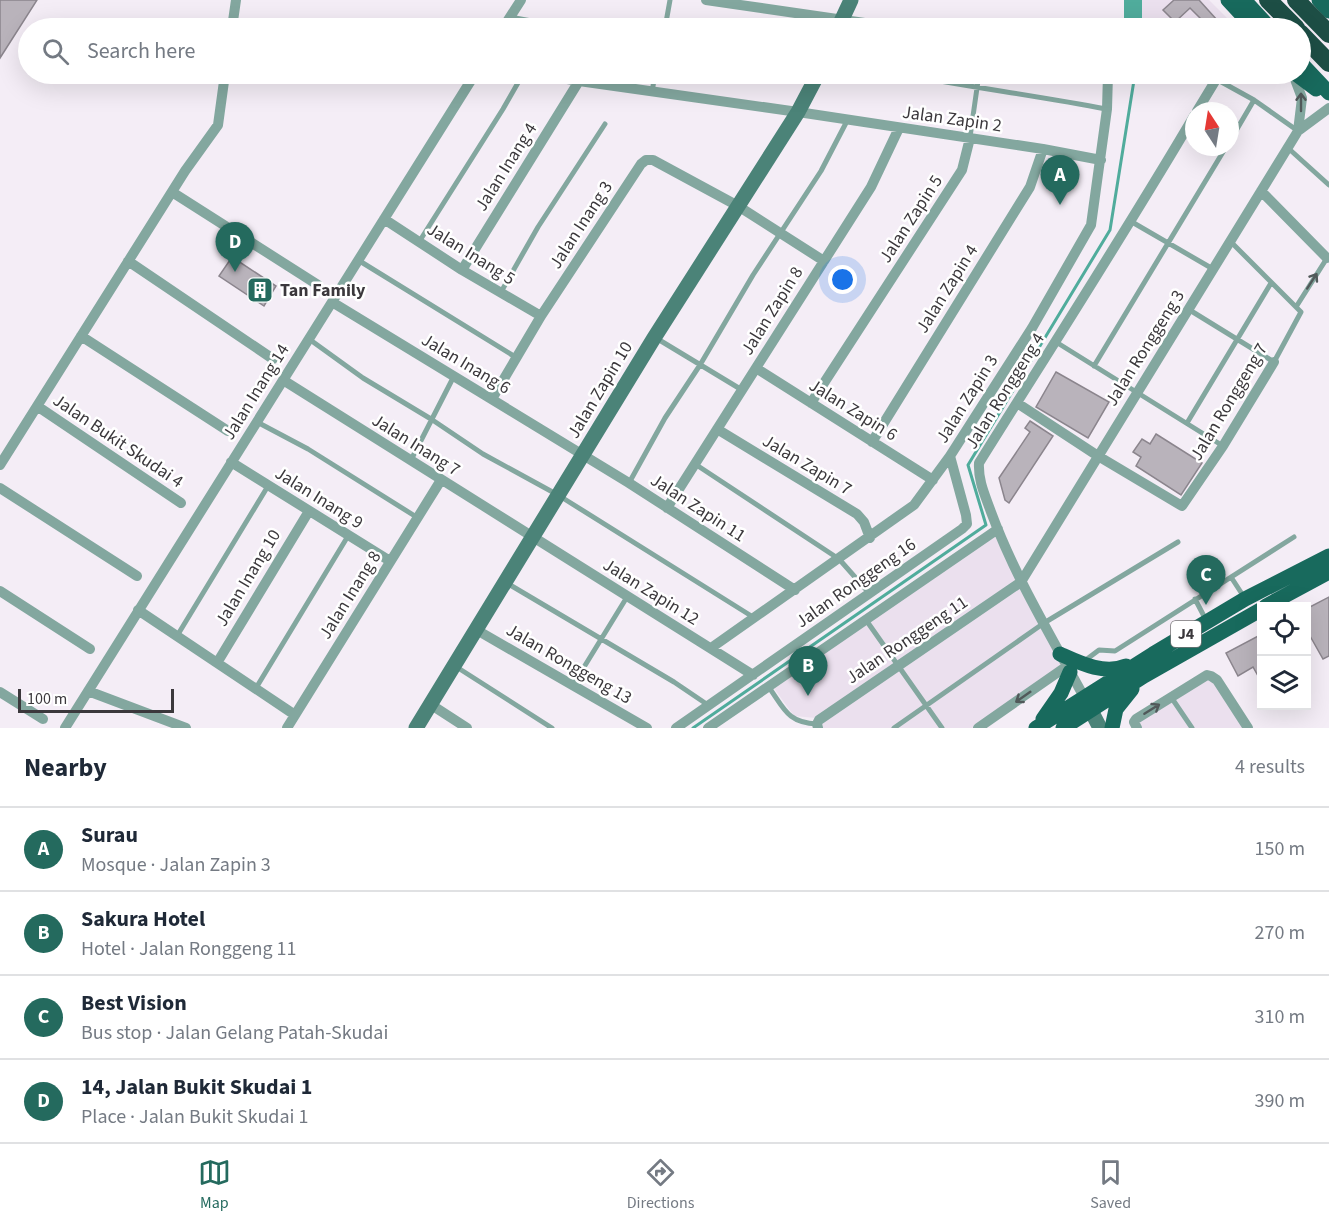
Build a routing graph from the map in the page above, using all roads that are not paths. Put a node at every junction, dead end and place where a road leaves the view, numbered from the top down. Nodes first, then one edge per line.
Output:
1 (236, 0) edge
2 (521, 0) edge
3 (670, 0) edge
4 (706, 0) edge
5 (851, 0) edge
6 (1228, 0) edge
7 (1244, 0) edge
8 (1268, 0) edge
9 (1296, 0) edge
10 (1319, 0) edge
11 (1329, 11) edge
12 (510, 17) joint
13 (233, 18) edge
14 (515, 18) edge
15 (666, 18) edge
16 (802, 18) edge
17 (843, 18) edge
18 (1245, 18) edge
19 (1261, 18) edge
20 (1286, 18) edge
21 (1329, 34) edge
22 (1311, 44) edge
23 (1329, 63) edge
24 (1311, 75) edge
25 (224, 84) edge
26 (469, 84) edge
27 (517, 84) edge
28 (577, 84) edge
29 (599, 84) edge
30 (653, 84) edge
31 (813, 84) edge
32 (955, 84) edge
33 (977, 84) edge
34 (1108, 84) edge
35 (1209, 84) edge
36 (1226, 84) edge
37 (1297, 84) edge
38 (1311, 84) edge
39 (976, 88) junction
40 (652, 92) junction
41 (1329, 95) edge
42 (1254, 100) junction
43 (1201, 102) edge
44 (1107, 109) junction
45 (798, 112) junction
46 (1327, 112) edge
47 (847, 121) junction
48 (605, 124) dead end
49 (1239, 126) edge
50 (899, 128) junction
51 (1185, 131) edge
52 (1298, 131) junction
53 (970, 138) junction
54 (1287, 147) junction
55 (1043, 149) junction
56 (1221, 156) edge
57 (1101, 160) junction
58 (1329, 185) edge
59 (1261, 191) junction
60 (172, 192) junction
61 (738, 206) junction
62 (384, 219) junction
63 (1132, 222) junction
64 (780, 233) junction
65 (1230, 241) junction
66 (419, 242) junction
67 (1168, 243) junction
68 (1328, 257) edge
69 (358, 260) junction
70 (128, 261) junction
71 (824, 261) junction
72 (1213, 269) junction
73 (462, 270) junction
74 (1270, 283) junction
75 (318, 285) dead end
76 (501, 291) junction
77 (332, 302) junction
78 (1296, 307) junction
79 (1188, 309) junction
80 (541, 316) junction
81 (81, 336) junction
82 (654, 338) junction
83 (309, 339) junction
84 (1237, 339) junction
85 (1054, 341) junction
86 (517, 358) junction
87 (273, 359) dead end
88 (1274, 362) junction
89 (700, 365) junction
90 (1094, 366) junction
91 (756, 368) junction
92 (454, 376) junction
93 (283, 380) junction
94 (742, 390) junction
95 (1137, 392) junction
96 (492, 399) junction
97 (812, 403) junction
98 (1017, 403) junction
99 (37, 406) junction
100 (431, 419) junction
101 (257, 422) junction
102 (1188, 423) junction
103 (717, 429) junction
104 (228, 431) dead end
105 (872, 442) junction
106 (1223, 446) junction
107 (583, 456) junction
108 (950, 456) junction
109 (1098, 456) junction
110 (410, 461) junction
111 (231, 462) junction
112 (695, 464) junction
113 (0, 465) edge
114 (441, 480) junction
115 (933, 480) junction
116 (629, 483) junction
117 (268, 486) junction
118 (0, 488) edge
119 (558, 495) junction
120 (181, 503) dead end
121 (667, 508) junction
122 (309, 511) junction
123 (418, 518) junction
124 (998, 529) junction
125 (348, 536) junction
126 (1294, 537) dead end
127 (532, 538) junction
128 (870, 538) junction
129 (1178, 542) dead end
130 (1329, 556) edge
131 (839, 559) junction
132 (390, 561) junction
133 (1329, 572) edge
134 (137, 576) dead end
135 (1231, 577) junction
136 (505, 582) junction
137 (1021, 582) junction
138 (795, 590) junction
139 (0, 591) edge
140 (870, 594) junction
141 (627, 597) junction
142 (1195, 599) junction
143 (1245, 599) junction
144 (1273, 602) edge
145 (138, 610) junction
146 (1257, 612) edge
147 (754, 618) junction
148 (865, 619) junction
149 (1207, 622) junction
150 (1044, 623) junction
151 (475, 629) junction
152 (176, 636) junction
153 (600, 640) junction
154 (711, 648) junction
155 (90, 649) dead end
156 (1153, 654) junction
157 (217, 663) junction
158 (1070, 664) junction
159 (453, 665) junction
160 (898, 666) junction
161 (753, 675) junction
162 (1144, 676) junction
163 (573, 685) junction
164 (768, 686) junction
165 (255, 688) junction
166 (88, 691) junction
167 (0, 692) edge
168 (1171, 697) junction
169 (430, 704) junction
170 (1087, 704) junction
171 (709, 705) junction
172 (927, 705) junction
173 (295, 715) junction
174 (43, 719) dead end
175 (1135, 725) edge
176 (818, 726) edge
177 (65, 728) edge
178 (186, 728) edge
179 (287, 728) edge
180 (416, 728) edge
181 (467, 728) edge
182 (552, 728) edge
183 (647, 728) edge
184 (676, 728) edge
185 (708, 728) edge
186 (894, 728) edge
187 (942, 728) edge
188 (978, 728) edge
189 (1036, 728) edge
190 (1063, 728) edge
191 (1100, 728) edge
192 (1112, 728) edge
193 (1192, 728) edge
194 (1248, 728) edge

1 - 13 street
2 - 12 street
3 - 15 lane
4 - 16 street
5 - 17 street
6 - 18 main road
7 - 19 main road
8 - 20 highway
9 - 21 highway
10 - 11 main road
12 - 14 lane
22 - 23 highway
24 - 41 main road
25 - 60 street
26 - 62 street, Jalan Inang 14
27 - 66 lane
28 - 73 street, Jalan Inang 4
29 - 40 street, Jalan Zapin 2
30 - 40 lane
31 - 45 street, Jalan Zapin 10
32 - 39 lane
33 - 39 lane
34 - 44 street, Jalan Zapin 3
35 - 43 street
36 - 42 lane
52 -> 37 street, Jalan Ronggeng 3
38 - 41 main road
39 - 44 lane
39 - 53 lane
40 - 45 street, Jalan Zapin 2
42 - 49 lane
42 - 52 lane
44 - 57 street, Jalan Zapin 3
45 - 47 street, Jalan Zapin 2
45 - 61 street, Jalan Zapin 10
46 - 52 street, Jalan Ronggeng 3
47 - 50 street, Jalan Zapin 2
47 - 64 lane
48 - 76 lane
50 - 53 street, Jalan Zapin 2
50 - 71 street, Jalan Zapin 8
51 - 63 street, Jalan Ronggeng 4
52 - 54 street, Jalan Ronggeng 3
53 - 55 street, Jalan Zapin 2
53 - 97 street, Jalan Zapin 5
54 - 58 lane
54 - 59 street, Jalan Ronggeng 3
55 - 57 street, Jalan Zapin 2
55 - 105 street, Jalan Zapin 4
56 - 67 lane
57 - 108 street, Jalan Zapin 3
59 - 65 street, Jalan Ronggeng 3
59 - 68 street
60 - 70 street
60 - 75 street
61 - 64 street
61 - 80 street, Jalan Inang 3
61 - 82 street, Jalan Zapin 10
62 - 66 street, Jalan Inang 5
62 - 69 street, Jalan Inang 14
63 - 67 lane
63 - 85 street, Jalan Ronggeng 4
64 - 71 street
64 - 89 lane
65 - 72 street, Jalan Ronggeng 3
65 - 74 lane
66 - 73 street, Jalan Inang 5
67 - 72 lane
67 - 90 lane
78 -> 68 lane
69 - 77 street, Jalan Inang 14
69 - 86 lane
70 - 81 street
70 - 87 street
71 - 91 street, Jalan Zapin 8
72 - 79 street, Jalan Ronggeng 3
73 - 76 street, Jalan Inang 5
74 - 78 lane
74 - 84 lane
76 - 80 street, Jalan Inang 5
77 - 83 street, Jalan Inang 14
77 - 92 street, Jalan Inang 6
78 - 88 lane, Jalan Ronggeng 7
79 - 84 lane
79 - 95 street, Jalan Ronggeng 3
80 - 86 street, Jalan Inang 3
81 - 99 street
81 - 104 street
82 - 89 lane
82 - 107 street, Jalan Zapin 10
83 - 93 street, Jalan Inang 14
83 - 100 lane
84 - 88 lane
84 - 102 lane
85 - 90 lane
85 - 98 street, Jalan Ronggeng 4
86 - 96 street, Jalan Inang 3
88 - 106 street, Jalan Ronggeng 7
89 - 94 lane
89 - 116 lane
90 - 95 lane
91 - 94 street, Jalan Zapin 8
91 - 97 street, Jalan Zapin 6
92 - 96 street, Jalan Inang 6
92 - 100 lane
93 - 101 street, Jalan Inang 14
93 - 110 street, Jalan Inang 7
94 - 103 street, Jalan Zapin 8
95 - 102 lane
95 - 109 street, Jalan Ronggeng 3
96 - 107 street, Jalan Inang 6
97 - 105 street, Jalan Zapin 6
98 - 109 street
98 - 124 street, Jalan Ronggeng 4
99 - 113 street
99 - 120 street, Jalan Bukit Skudai 4
100 - 110 lane
100 - 119 lane
101 - 111 street, Jalan Inang 14
101 - 123 lane
102 - 106 lane
103 - 112 street, Jalan Zapin 8
103 - 128 street, Jalan Zapin 7
105 - 115 street, Jalan Zapin 6
106 - 109 street, Jalan Ronggeng 7
107 - 116 street, Jalan Zapin 11
107 - 119 street, Jalan Zapin 10
108 - 115 street, Jalan Zapin 3
108 - 140 street, Jalan Ronggeng 16
109 - 137 street, Jalan Ronggeng 3
110 - 114 street, Jalan Inang 7
111 - 117 street, Jalan Inang 9
111 - 145 street, Jalan Inang 14
112 - 121 street, Jalan Zapin 8
112 - 131 lane
114 - 123 street, Jalan Inang 8
114 - 127 street, Jalan Inang 7
115 - 128 street, Jalan Zapin 3
116 - 121 street, Jalan Zapin 11
117 - 122 street, Jalan Inang 9
117 - 152 lane
118 - 134 street
119 - 127 street, Jalan Zapin 10
119 - 147 lane
121 - 138 street, Jalan Zapin 11
122 - 125 street, Jalan Inang 9
122 - 157 street, Jalan Inang 10
123 - 132 street, Jalan Inang 8
124 - 137 street, Jalan Ronggeng 4
124 - 148 street, Jalan Ronggeng 16
125 - 132 street, Jalan Inang 9
125 - 165 lane
126 - 135 lane
127 - 136 street, Jalan Zapin 10
127 - 141 street, Jalan Zapin 12
128 - 131 street, Jalan Zapin 3
129 - 150 lane
130 - 143 main road, J4
131 - 138 street, Jalan Zapin 3
131 - 140 lane
132 - 173 street, Jalan Inang 8
133 - 144 main road
135 - 142 lane
135 - 143 lane
136 - 151 street, Jalan Zapin 10
136 - 153 lane
137 - 150 street, Jalan Ronggeng 4
137 - 160 street, Jalan Ronggeng 11
138 - 147 street, Jalan Zapin 3
139 - 155 street
140 - 161 street, Jalan Ronggeng 16
141 - 153 lane
141 - 154 street, Jalan Zapin 12
142 - 149 lane
142 - 158 lane
143 - 149 main road, J4
145 - 152 street
145 - 166 street, Jalan Inang 14
146 - 162 main road, J4
147 - 154 street, Jalan Zapin 3
148 - 160 lane
148 - 164 street, Jalan Ronggeng 16
149 - 156 main road, J4
150 - 158 street, Jalan Ronggeng 4
150 - 172 lane
151 - 159 street, Jalan Zapin 10
151 - 163 street, Jalan Ronggeng 13
152 - 157 street
153 - 163 lane
153 - 171 lane
154 - 161 street, Jalan Zapin 12
156 - 158 main road
156 - 170 main road, J4
157 - 165 street
158 - 170 street, Jalan Ronggeng 4
158 -> 188 street
158 - 189 main road
159 - 169 street, Jalan Zapin 10
159 - 182 lane
160 - 172 lane
160 - 176 street, Jalan Ronggeng 11
161 - 171 street, Jalan Ronggeng 16
162 - 170 main road, J4
162 - 192 main road
163 - 183 street, Jalan Ronggeng 13
164 - 176 lane
164 - 185 street, Jalan Ronggeng 16
165 - 173 street
166 - 177 street, Jalan Inang 14
166 - 178 street
167 - 174 street
175 -> 168 street
168 - 193 lane
168 - 194 street
169 - 180 street, Jalan Zapin 10
169 - 181 street
170 - 189 main road, J4
170 - 190 main road, J4
170 - 191 street
171 - 184 street, Jalan Ronggeng 16
172 - 186 lane
172 - 187 lane
173 - 179 street, Jalan Inang 8

